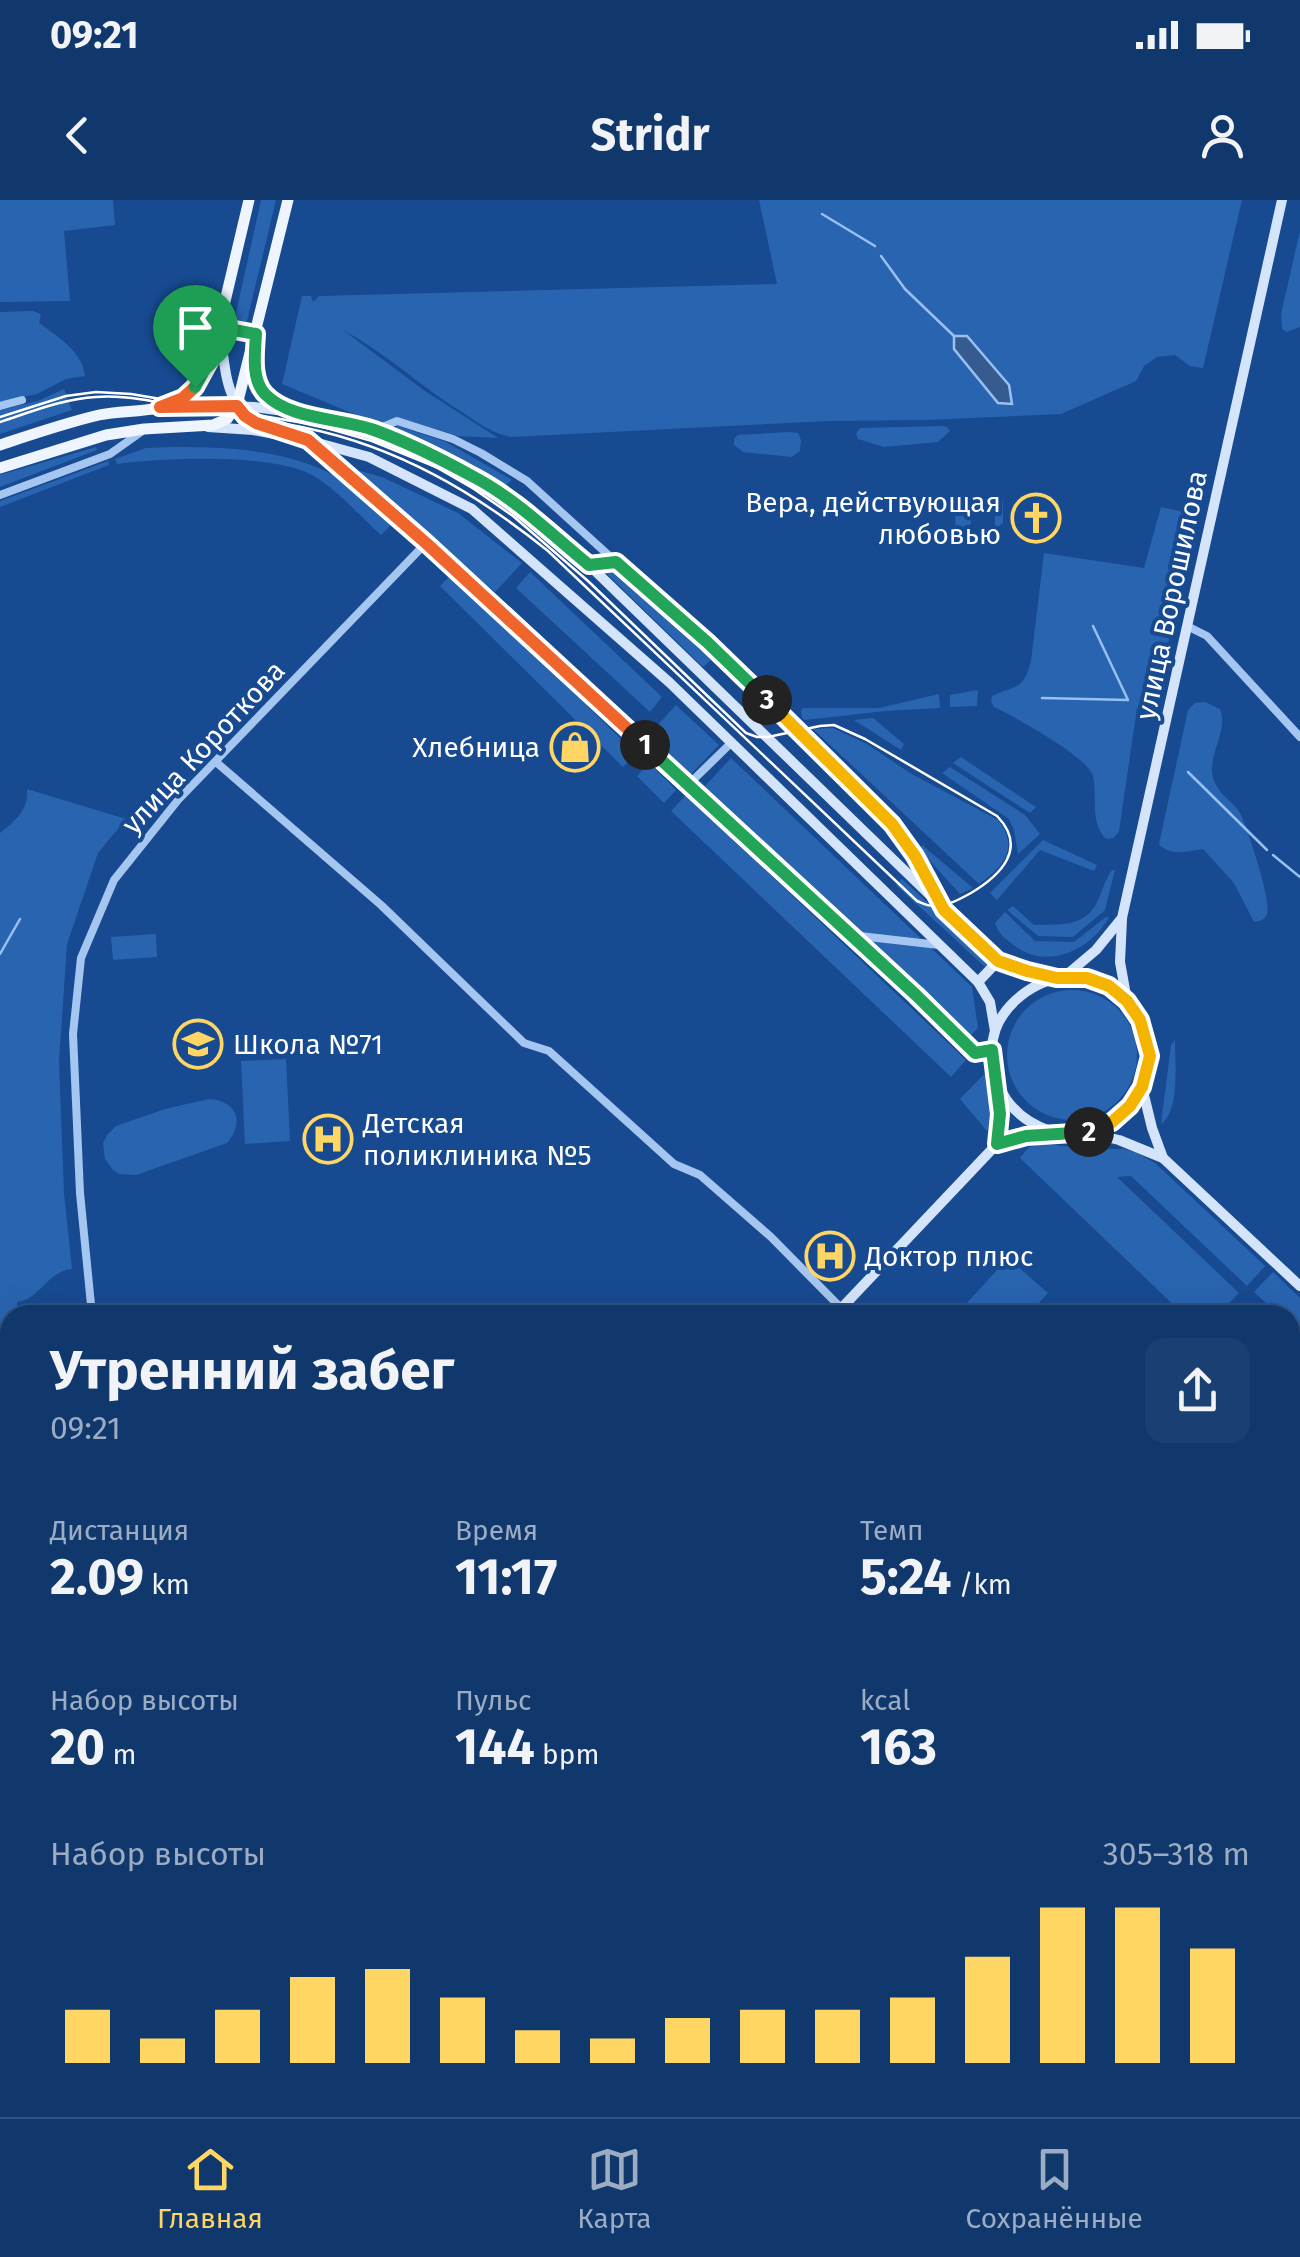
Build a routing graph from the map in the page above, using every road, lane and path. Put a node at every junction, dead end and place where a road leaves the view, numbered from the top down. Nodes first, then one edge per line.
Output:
1 (249, 200) edge
2 (288, 200) edge
3 (1282, 200) edge
4 (218, 327) junction
5 (256, 334) junction
6 (22, 400) dead end
7 (0, 406) edge
8 (237, 406) junction
9 (160, 407) junction
10 (293, 411) junction
11 (313, 415) junction
12 (202, 427) junction
13 (52, 428) junction
14 (144, 429) junction
15 (374, 430) junction
16 (308, 440) junction
17 (0, 445) edge
18 (59, 448) junction
19 (0, 468) edge
20 (0, 495) edge
21 (426, 543) junction
22 (616, 562) junction
23 (589, 565) junction
24 (1187, 626) junction
25 (1300, 738) edge
26 (732, 742) junction
27 (216, 762) junction
28 (688, 785) junction
29 (944, 910) junction
30 (1122, 918) junction
31 (851, 936) junction
32 (938, 945) junction
33 (998, 961) junction
34 (1061, 977) junction
35 (978, 982) junction
36 (1127, 1001) junction
37 (996, 1031) junction
38 (992, 1050) junction
39 (996, 1081) junction
40 (1142, 1087) junction
41 (1055, 1132) junction
42 (1088, 1132) junction
43 (997, 1144) junction
44 (1164, 1158) junction
45 (1300, 1286) edge
46 (91, 1305) edge
47 (834, 1305) edge
48 (848, 1305) edge

1 - 4 main road
2 - 5 main road
3 - 24 main road, улица Ворошилова
4 - 5 main road
4 - 8 main road
4 - 9 main road
5 - 8 main road
5 - 10 main road
6 - 7 street
8 - 9 main road
8 - 10 main road
8 - 12 main road
8 - 16 main road
9 - 13 main road
10 - 11 main road
11 - 15 main road
11 - 16 main road
12 - 14 main road
12 - 16 main road
13 - 17 main road
13 - 18 main road
14 - 18 main road
14 - 20 street
15 - 22 street
15 - 23 main road
16 - 21 street
16 - 26 main road
18 - 19 main road
21 - 27 street, улица Короткова
21 - 28 street
22 - 23 street
22 - 29 street
23 - 29 main road
24 - 25 street
24 - 30 main road, улица Ворошилова
26 - 28 street
26 - 32 main road
27 - 46 street, улица Короткова
27 - 47 street
28 - 31 street
29 - 33 main road
30 - 34 main road, улица Ворошилова
30 - 36 main road
31 - 32 street
31 - 38 street
32 - 35 main road
33 - 34 main road
33 - 35 main road
34 - 36 main road
34 - 37 main road
35 - 37 main road
36 - 40 main road
37 - 38 main road
38 - 39 main road
39 - 41 main road
39 - 43 main road
40 - 42 main road
40 - 44 main road
41 - 42 main road
41 - 43 main road
42 - 44 main road
43 - 48 main road
44 - 45 main road

